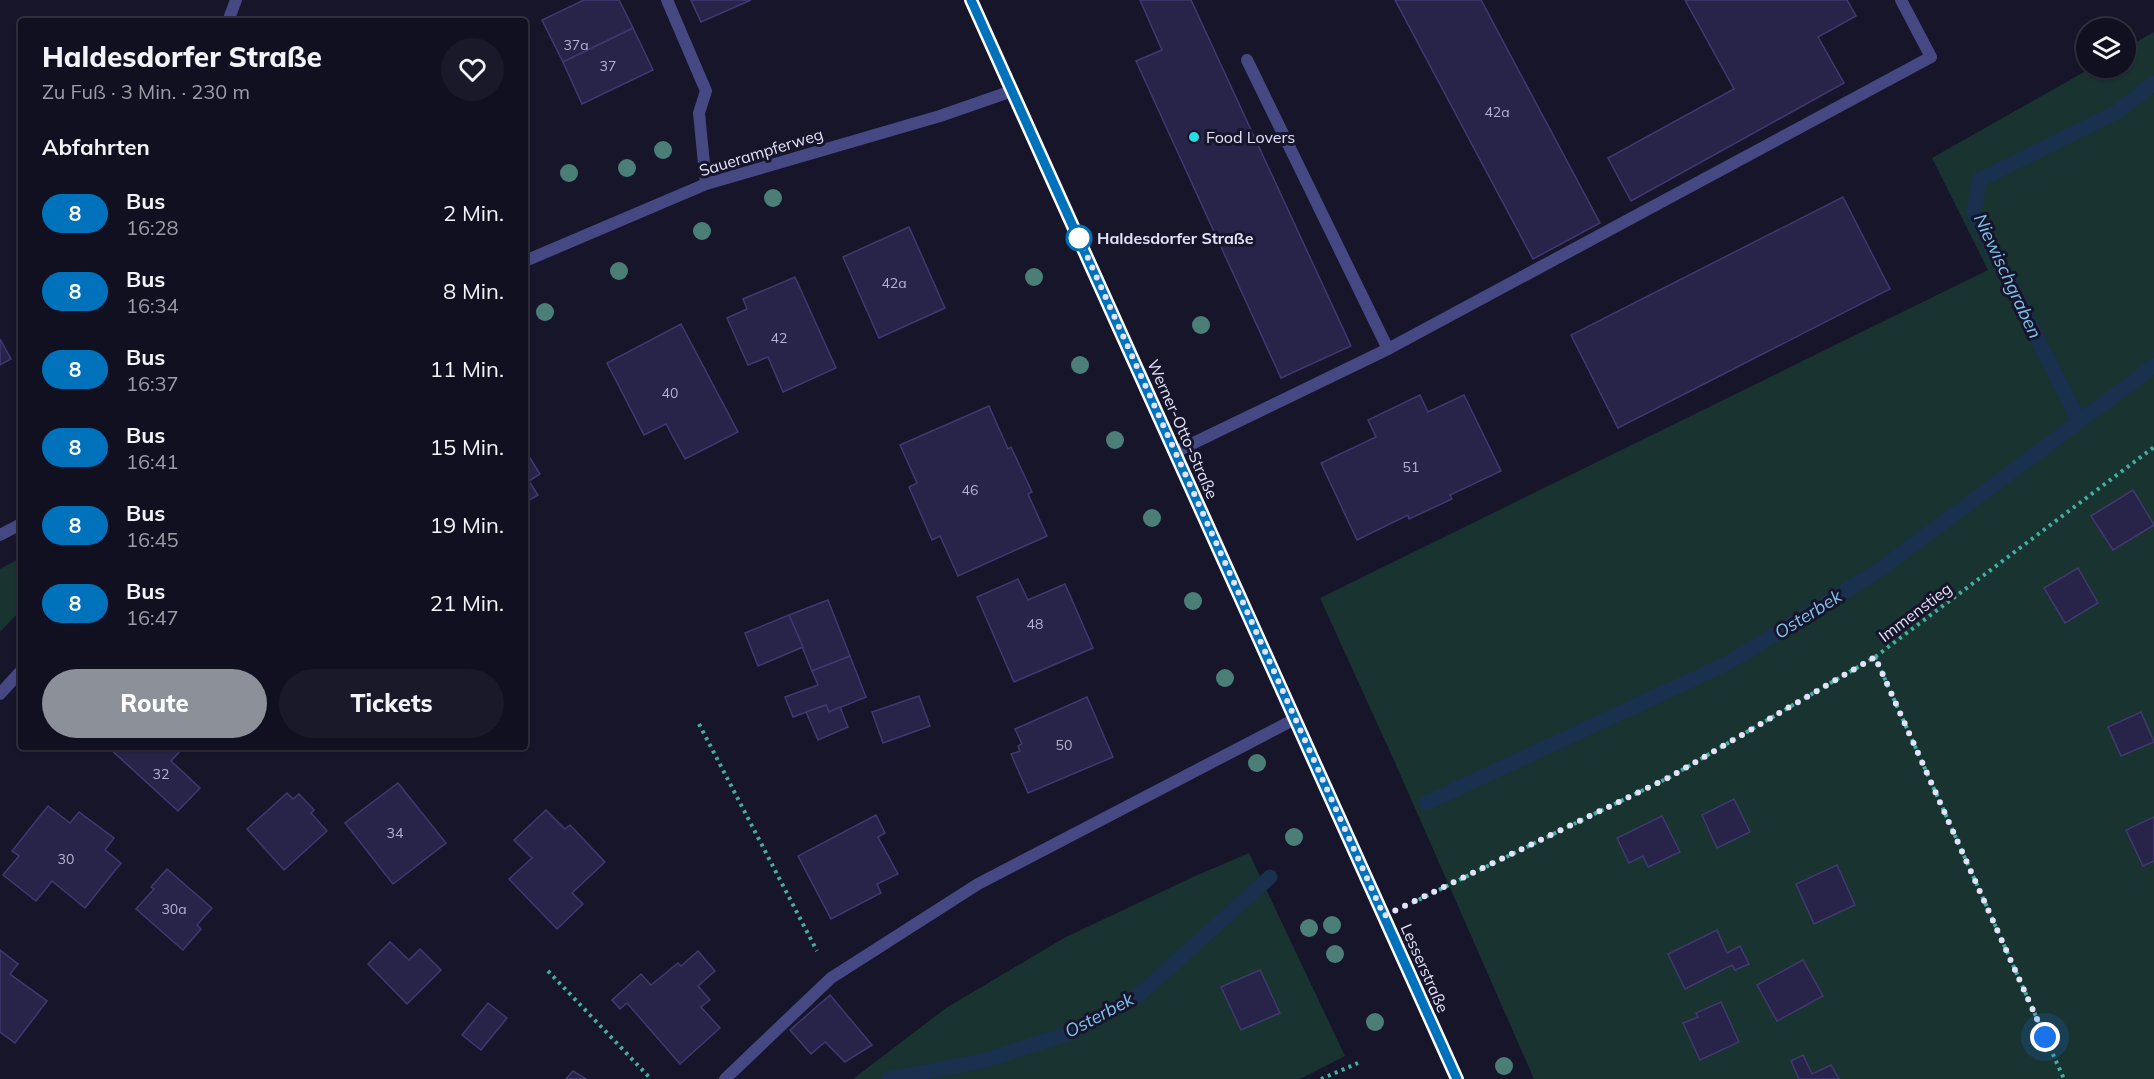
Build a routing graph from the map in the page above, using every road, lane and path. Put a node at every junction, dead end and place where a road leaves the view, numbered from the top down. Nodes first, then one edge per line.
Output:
1 (236, 0) edge
2 (667, 0) edge
3 (971, 0) edge
4 (1901, 0) edge
5 (230, 18) edge
6 (1247, 60) dead end
7 (1012, 91) junction
8 (706, 184) junction
9 (528, 260) edge
10 (1388, 349) junction
11 (2154, 447) edge
12 (1175, 452) junction
13 (18, 526) edge
14 (0, 535) edge
15 (1875, 657) junction
16 (18, 674) edge
17 (0, 694) edge
18 (1295, 719) junction
19 (699, 724) dead end
20 (1364, 871) joint
21 (1384, 916) junction
22 (548, 971) dead end
23 (831, 978) junction
24 (1358, 1063) dead end
25 (651, 1079) edge
26 (725, 1079) edge
27 (1322, 1079) edge
28 (1457, 1079) edge
29 (2064, 1079) edge

1 - 5 street
2 - 8 street
3 - 7 main road, Werner-Otto-Straße
4 - 10 street
6 - 10 street
7 - 8 street, Sauerampferweg
7 - 12 main road, Werner-Otto-Straße
8 - 9 street, Sauerampferweg
10 - 12 street
11 - 15 path, Immenstieg
12 - 18 main road, Werner-Otto-Straße
13 - 14 street
15 - 21 path, Immenstieg
15 - 29 path
16 - 17 street
18 - 20 main road, Werner-Otto-Straße
18 - 23 street
19 - 23 path
20 - 21 main road, Lesserstraße
21 - 28 main road, Lesserstraße
22 - 25 path
23 - 26 street
24 - 27 path

